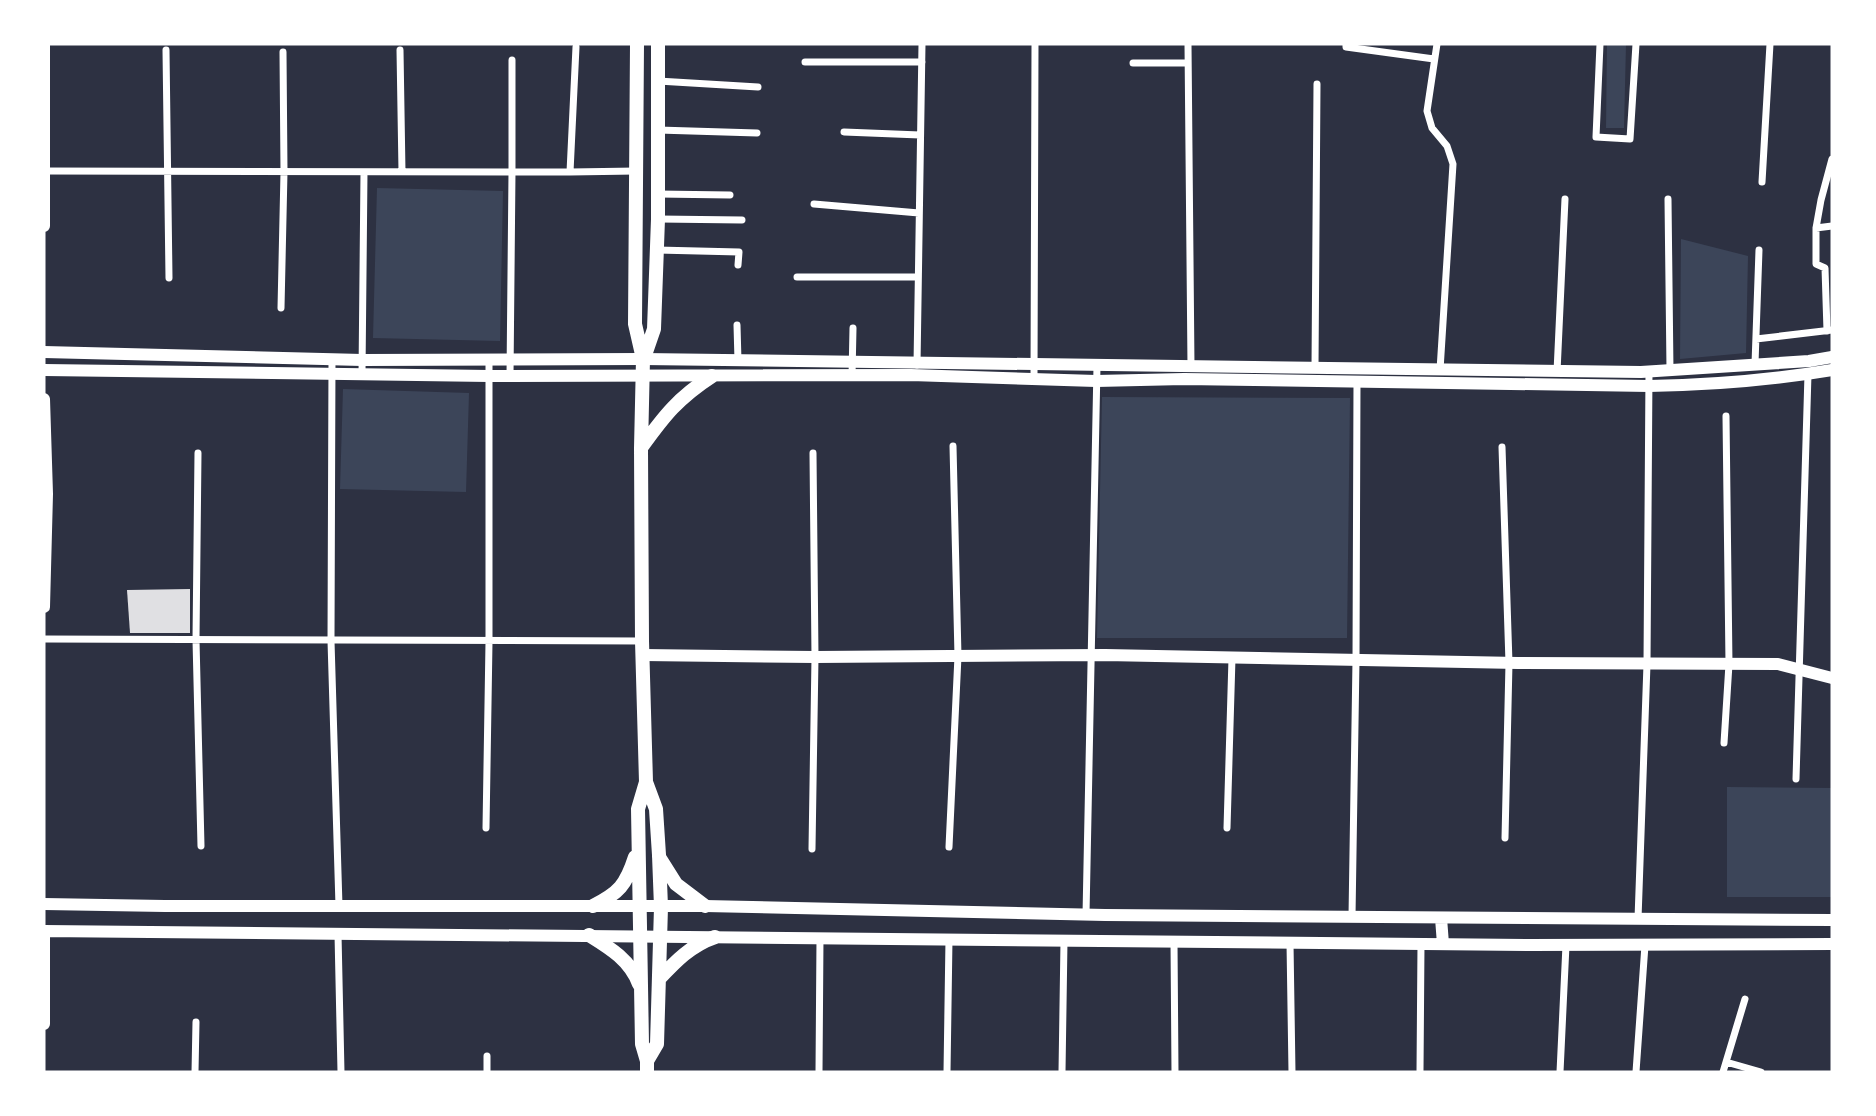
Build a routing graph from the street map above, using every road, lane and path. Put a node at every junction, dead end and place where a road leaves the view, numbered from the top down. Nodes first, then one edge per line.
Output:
1 (44, 44) edge
2 (637, 44) edge
3 (658, 44) edge
4 (922, 44) edge
5 (1035, 44) edge
6 (1188, 44) edge
7 (1346, 44) edge
8 (1437, 44) edge
9 (1600, 44) edge
10 (1636, 44) edge
11 (1770, 44) edge
12 (576, 47) dead end
13 (166, 50) dead end
14 (400, 50) dead end
15 (283, 52) dead end
16 (1434, 59) junction
17 (512, 60) dead end
18 (805, 62) dead end
19 (922, 62) junction
20 (1133, 63) dead end
21 (1188, 63) junction
22 (658, 81) junction
23 (1317, 84) dead end
24 (758, 87) dead end
25 (658, 130) junction
26 (844, 132) dead end
27 (757, 133) dead end
28 (920, 135) junction
29 (1832, 159) edge
30 (44, 171) edge
31 (167, 171) junction
32 (636, 171) junction
33 (284, 172) junction
34 (364, 172) junction
35 (402, 172) junction
36 (512, 172) junction
37 (570, 172) junction
38 (1762, 182) dead end
39 (658, 194) junction
40 (730, 195) dead end
41 (1564, 199) dead end
42 (1668, 199) dead end
43 (814, 204) dead end
44 (919, 213) junction
45 (658, 219) junction
46 (742, 220) dead end
47 (44, 226) edge
48 (1832, 226) edge
49 (1816, 228) junction
50 (656, 250) junction
51 (1759, 250) dead end
52 (738, 265) dead end
53 (797, 277) dead end
54 (918, 277) junction
55 (169, 278) dead end
56 (281, 308) dead end
57 (737, 325) dead end
58 (852, 328) dead end
59 (1830, 330) edge
60 (1756, 339) junction
61 (44, 352) edge
62 (1832, 357) edge
63 (332, 359) junction
64 (489, 359) junction
65 (509, 359) junction
66 (643, 359) junction
67 (362, 360) junction
68 (738, 361) junction
69 (1755, 364) junction
70 (1034, 365) junction
71 (1097, 366) junction
72 (1191, 367) junction
73 (852, 369) junction
74 (1315, 369) junction
75 (44, 370) edge
76 (917, 370) junction
77 (1440, 370) junction
78 (1670, 370) junction
79 (1832, 370) edge
80 (1557, 372) junction
81 (1649, 372) junction
82 (332, 374) junction
83 (362, 374) junction
84 (1808, 374) junction
85 (489, 376) junction
86 (510, 376) junction
87 (643, 376) junction
88 (712, 376) junction
89 (1357, 376) junction
90 (1034, 379) junction
91 (1096, 381) junction
92 (1649, 386) junction
93 (44, 399) edge
94 (1726, 416) dead end
95 (953, 446) dead end
96 (1502, 447) dead end
97 (641, 448) junction
98 (198, 453) dead end
99 (813, 453) dead end
100 (45, 494) edge
101 (44, 607) edge
102 (44, 639) edge
103 (196, 640) junction
104 (331, 641) junction
105 (489, 642) junction
106 (643, 648) junction
107 (1091, 655) junction
108 (958, 656) junction
109 (815, 657) junction
110 (1231, 658) junction
111 (1356, 660) junction
112 (1510, 663) junction
113 (1647, 664) junction
114 (1729, 664) junction
115 (1800, 670) junction
116 (1832, 677) edge
117 (1724, 743) dead end
118 (1796, 779) dead end
119 (646, 782) junction
120 (486, 828) dead end
121 (1227, 828) dead end
122 (1505, 838) dead end
123 (201, 846) dead end
124 (639, 846) junction
125 (949, 847) dead end
126 (812, 849) dead end
127 (659, 855) junction
128 (44, 904) edge
129 (339, 906) junction
130 (593, 906) junction
131 (640, 906) junction
132 (660, 906) junction
133 (705, 906) junction
134 (1086, 915) junction
135 (1352, 917) junction
136 (1441, 918) junction
137 (1638, 919) junction
138 (1832, 920) edge
139 (44, 931) edge
140 (338, 934) junction
141 (589, 935) junction
142 (640, 936) junction
143 (660, 936) junction
144 (715, 937) junction
145 (820, 938) junction
146 (949, 939) junction
147 (1064, 941) junction
148 (1174, 942) junction
149 (1290, 943) junction
150 (1422, 944) junction
151 (1443, 944) junction
152 (1832, 944) edge
153 (1566, 945) junction
154 (1645, 945) junction
155 (659, 979) junction
156 (641, 990) junction
157 (1745, 999) dead end
158 (196, 1022) dead end
159 (44, 1024) edge
160 (487, 1056) dead end
161 (1726, 1062) junction
162 (647, 1066) edge
163 (195, 1072) edge
164 (341, 1072) edge
165 (487, 1072) edge
166 (819, 1072) edge
167 (947, 1072) edge
168 (1062, 1072) edge
169 (1175, 1072) edge
170 (1292, 1072) edge
171 (1420, 1072) edge
172 (1560, 1072) edge
173 (1636, 1072) edge
174 (1723, 1072) edge
175 (1762, 1072) edge

1 - 30 street
2 - 32 main road
3 - 22 main road
4 - 19 street
5 - 70 street
6 - 21 street
7 - 16 street
8 - 16 street
9 - 10 street
11 - 38 street
12 - 37 street
13 - 31 street
14 - 35 street
15 - 33 street
16 - 77 street
17 - 36 street
18 - 19 street
19 - 28 street
20 - 21 street
21 - 72 street
22 - 24 street
22 - 25 main road
23 - 74 street
25 - 27 street
25 - 39 main road
26 - 28 street
28 - 44 street
29 - 49 street
30 - 31 street
30 - 47 street
31 - 33 street
31 - 55 street
32 - 37 street
32 - 66 main road
33 - 34 street
33 - 56 street
34 - 35 street
34 - 67 street
35 - 36 street
36 - 37 street
36 - 65 street
39 - 40 street
39 - 45 main road
41 - 80 street
42 - 78 street
43 - 44 street
44 - 54 street
45 - 46 street
45 - 50 main road
48 - 49 street
49 - 59 street
50 - 52 street
50 - 66 main road
51 - 60 street
53 - 54 street
54 - 76 street
57 - 68 street
58 - 73 street
59 - 60 street
60 - 69 street
61 - 63 street
62 - 69 street
63 - 67 street
63 - 82 street
64 - 65 street
64 - 67 street
64 - 85 street
65 - 66 street
65 - 86 street
66 - 68 street
66 - 87 main road
67 - 83 street
68 - 73 street
69 - 78 street
70 - 71 street
70 - 76 street
70 - 90 street
71 - 72 street
71 - 91 street
72 - 74 street
73 - 76 street
73 - 88 street
74 - 89 street
75 - 82 street
76 - 90 street
77 - 80 street
77 - 89 street
78 - 81 street
79 - 84 street
80 - 81 street
81 - 92 street
82 - 83 street
82 - 104 street
83 - 85 street
84 - 92 street
84 - 115 street
85 - 86 street
85 - 105 street
86 - 87 street
87 - 88 street
87 - 97 main road
88 - 97 main road
89 - 91 street
89 - 92 street
89 - 111 street
90 - 91 street
91 - 107 street
92 - 113 street
93 - 100 street
94 - 114 street
95 - 108 street
96 - 112 street
97 - 106 main road
98 - 103 street
99 - 109 street
100 - 101 street
102 - 103 street
103 - 104 street
103 - 123 street
104 - 105 street
104 - 129 street
105 - 106 street
105 - 120 street
106 - 109 street
106 - 119 main road
107 - 108 street
107 - 110 street
107 - 134 street
108 - 109 street
108 - 125 street
109 - 126 street
110 - 111 street
110 - 121 street
111 - 112 street
111 - 135 street
112 - 113 street
112 - 122 street
113 - 114 street
113 - 137 street
114 - 115 street
114 - 117 street
115 - 116 street
115 - 118 street
119 - 124 main road
119 - 127 main road
124 - 130 main road
124 - 131 main road
127 - 132 main road
127 - 133 main road
128 - 129 street
129 - 130 street
130 - 131 street
131 - 132 street
131 - 142 main road
132 - 133 street
132 - 143 main road
133 - 134 street
134 - 135 street
135 - 136 street
136 - 137 street
136 - 151 street
137 - 138 street
139 - 140 street
139 - 159 street
140 - 141 street
140 - 164 street
141 - 142 street
141 - 156 main road
142 - 143 street
142 - 156 main road
143 - 144 street
143 - 155 main road
144 - 145 street
144 - 155 main road
145 - 146 street
145 - 166 street
146 - 147 street
146 - 167 street
147 - 148 street
147 - 168 street
148 - 149 street
148 - 169 street
149 - 150 street
149 - 170 street
150 - 151 street
150 - 171 street
151 - 153 street
152 - 154 street
153 - 154 street
153 - 172 street
154 - 173 street
155 - 162 main road
156 - 162 main road
157 - 161 street
158 - 163 street
160 - 165 street
161 - 174 street
161 - 175 street

